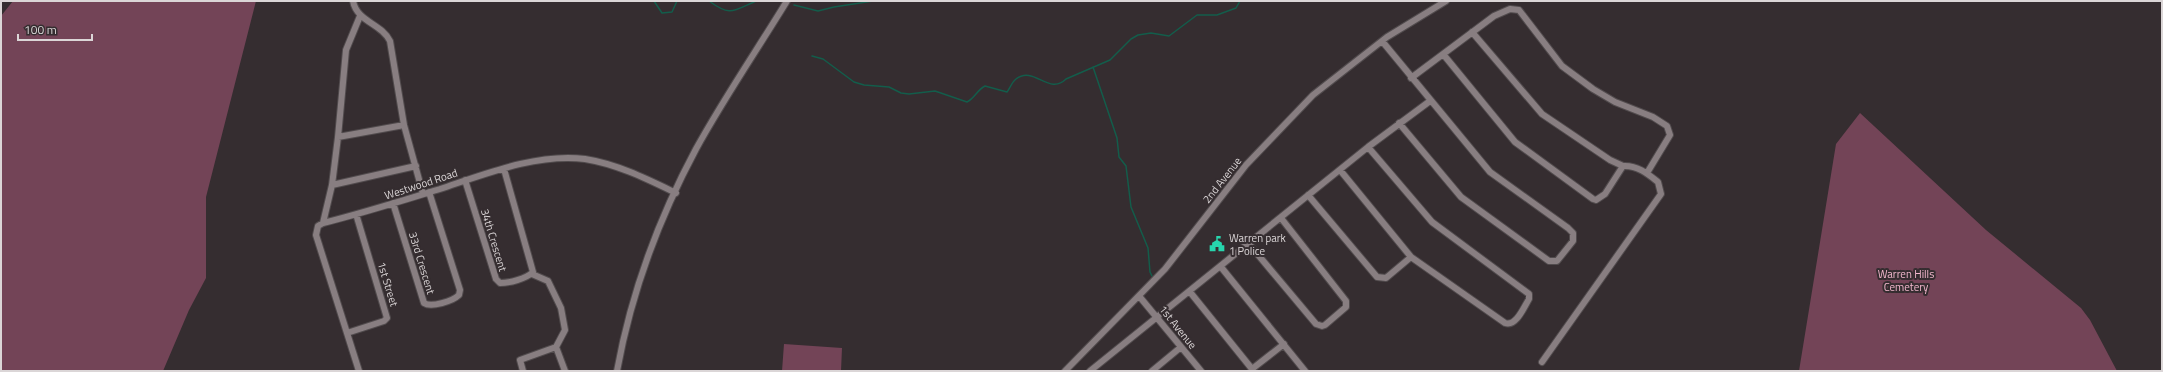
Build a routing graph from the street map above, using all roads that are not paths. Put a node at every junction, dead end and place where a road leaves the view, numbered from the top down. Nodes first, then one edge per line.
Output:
1 (353, 1) edge
2 (787, 1) edge
3 (1446, 1) edge
4 (360, 16) junction
5 (1472, 32) junction
6 (1382, 41) junction
7 (1443, 54) junction
8 (1411, 78) junction
9 (1430, 101) junction
10 (1399, 123) junction
11 (404, 125) junction
12 (338, 138) junction
13 (1368, 147) junction
14 (416, 166) junction
15 (1623, 166) junction
16 (504, 169) junction
17 (1340, 170) junction
18 (1647, 173) junction
19 (465, 180) junction
20 (332, 185) junction
21 (426, 193) junction
22 (676, 193) junction
23 (1308, 195) junction
24 (393, 204) junction
25 (356, 214) junction
26 (1281, 218) junction
27 (323, 223) junction
28 (1249, 244) junction
29 (1411, 257) junction
30 (1221, 267) junction
31 (532, 274) junction
32 (1190, 292) junction
33 (1139, 296) junction
34 (1158, 318) junction
35 (347, 333) junction
36 (1284, 344) junction
37 (556, 347) junction
38 (1181, 347) junction
39 (1542, 362) dead end
40 (359, 371) edge
41 (523, 371) edge
42 (565, 371) edge
43 (617, 371) edge
44 (1064, 371) edge
45 (1090, 371) edge
46 (1152, 371) edge
47 (1201, 371) edge
48 (1305, 371) edge

1 - 4 street
2 - 22 street
3 - 6 street, 2nd Avenue
4 - 11 street, 33rd Crescent
4 - 12 street
5 - 7 street
5 - 15 street
5 - 18 street
6 - 8 street
6 - 33 street, 2nd Avenue
7 - 8 street
7 - 15 street
8 - 9 street
9 - 10 street
9 - 10 street
10 - 13 street
11 - 12 street
11 - 14 street, 33rd Crescent
12 - 20 street
13 - 17 street
13 - 29 street
14 - 20 street
14 - 21 street, 33rd Crescent
15 - 18 street
16 - 19 street, Westwood Road
16 - 22 street, Westwood Road
16 - 31 street
17 - 23 street
17 - 29 street
18 - 39 street
19 - 21 street, Westwood Road
19 - 31 street, 34th Crescent
20 - 27 street
21 - 24 street, Westwood Road
21 - 24 street, 33rd Crescent
22 - 43 street
23 - 26 street
23 - 29 street
24 - 25 street, Westwood Road
25 - 27 street, Westwood Road
25 - 35 street, 1st Street
26 - 28 street
26 - 28 street
27 - 35 street
28 - 30 street
30 - 32 street
30 - 36 street
31 - 37 street
32 - 34 street
32 - 36 street
33 - 34 street, 1st Avenue
33 - 44 street, 2nd Avenue
34 - 38 street, 1st Avenue
34 - 45 street
35 - 40 street
36 - 48 street
37 - 41 street
37 - 42 street
38 - 46 street
38 - 47 street, 1st Avenue

